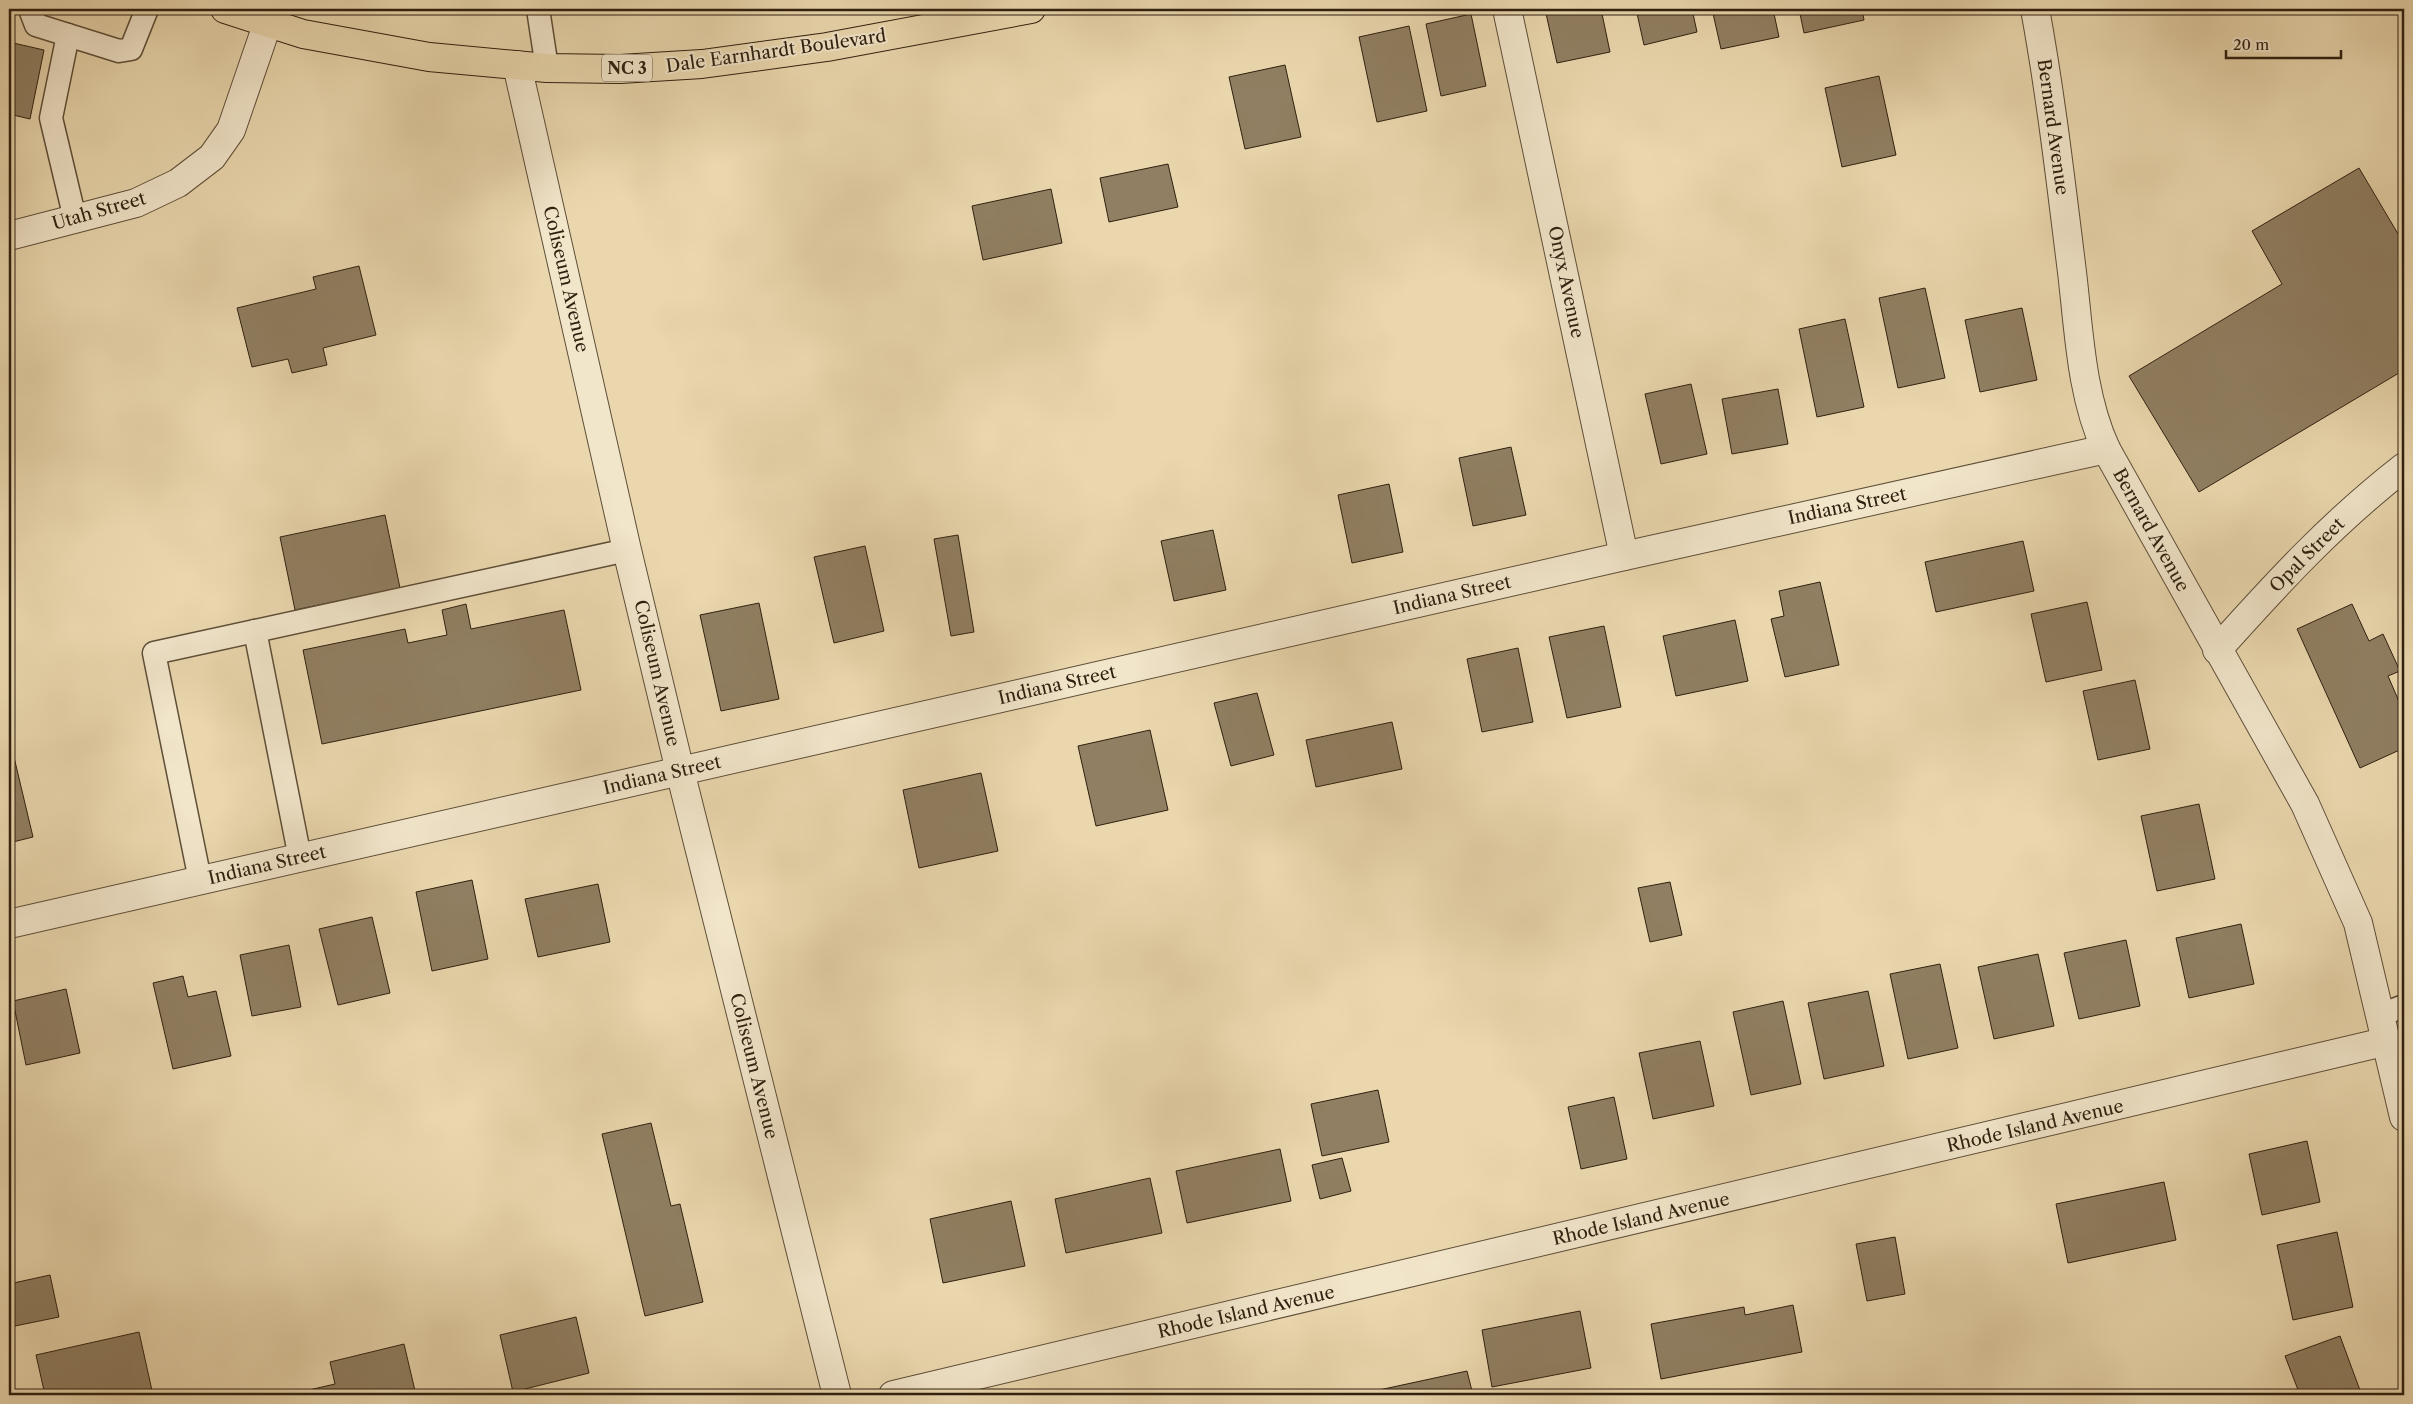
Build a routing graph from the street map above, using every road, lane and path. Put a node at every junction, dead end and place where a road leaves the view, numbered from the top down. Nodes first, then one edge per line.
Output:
1 (31, 9) edge
2 (147, 9) edge
3 (225, 9) edge
4 (538, 9) edge
5 (1030, 9) edge
6 (1507, 9) edge
7 (2035, 9) edge
8 (978, 14) edge
9 (269, 15) edge
10 (68, 35) junction
11 (517, 65) junction
12 (547, 68) junction
13 (75, 219) junction
14 (9, 236) edge
15 (2106, 449) junction
16 (2404, 467) edge
17 (627, 550) junction
18 (1624, 556) junction
19 (255, 631) junction
20 (2217, 650) junction
21 (680, 771) junction
22 (300, 858) junction
23 (200, 880) junction
24 (9, 924) edge
25 (2393, 1010) edge
26 (2388, 1041) junction
27 (2404, 1117) edge
28 (837, 1395) edge
29 (893, 1395) edge

1 - 10 lane
2 - 10 lane
3 - 9 main road, Dale Earnhardt Boulevard / NC 3
4 - 12 lane
5 - 8 main road, Dale Earnhardt Boulevard / NC 3
6 - 18 street, Onyx Avenue
7 - 15 street, Bernard Avenue
8 - 12 main road, Dale Earnhardt Boulevard / NC 3
9 - 11 main road, Dale Earnhardt Boulevard / NC 3
9 - 13 street, Utah Street
10 - 13 lane
11 - 12 main road, Dale Earnhardt Boulevard / NC 3
11 - 17 street, Coliseum Avenue
13 - 14 street, Utah Street
15 - 18 street, Indiana Street
15 - 20 street, Bernard Avenue
16 - 20 street, Opal Street
17 - 19 lane
17 - 21 street, Coliseum Avenue
18 - 21 street, Indiana Street
19 - 22 lane
19 - 23 lane
20 - 25 street, Bernard Avenue
21 - 22 street, Indiana Street
21 - 28 street, Coliseum Avenue
22 - 23 street, Indiana Street
23 - 24 street, Indiana Street
25 - 26 street, Bernard Avenue
26 - 27 street, Bernard Avenue
26 - 29 street, Rhode Island Avenue

